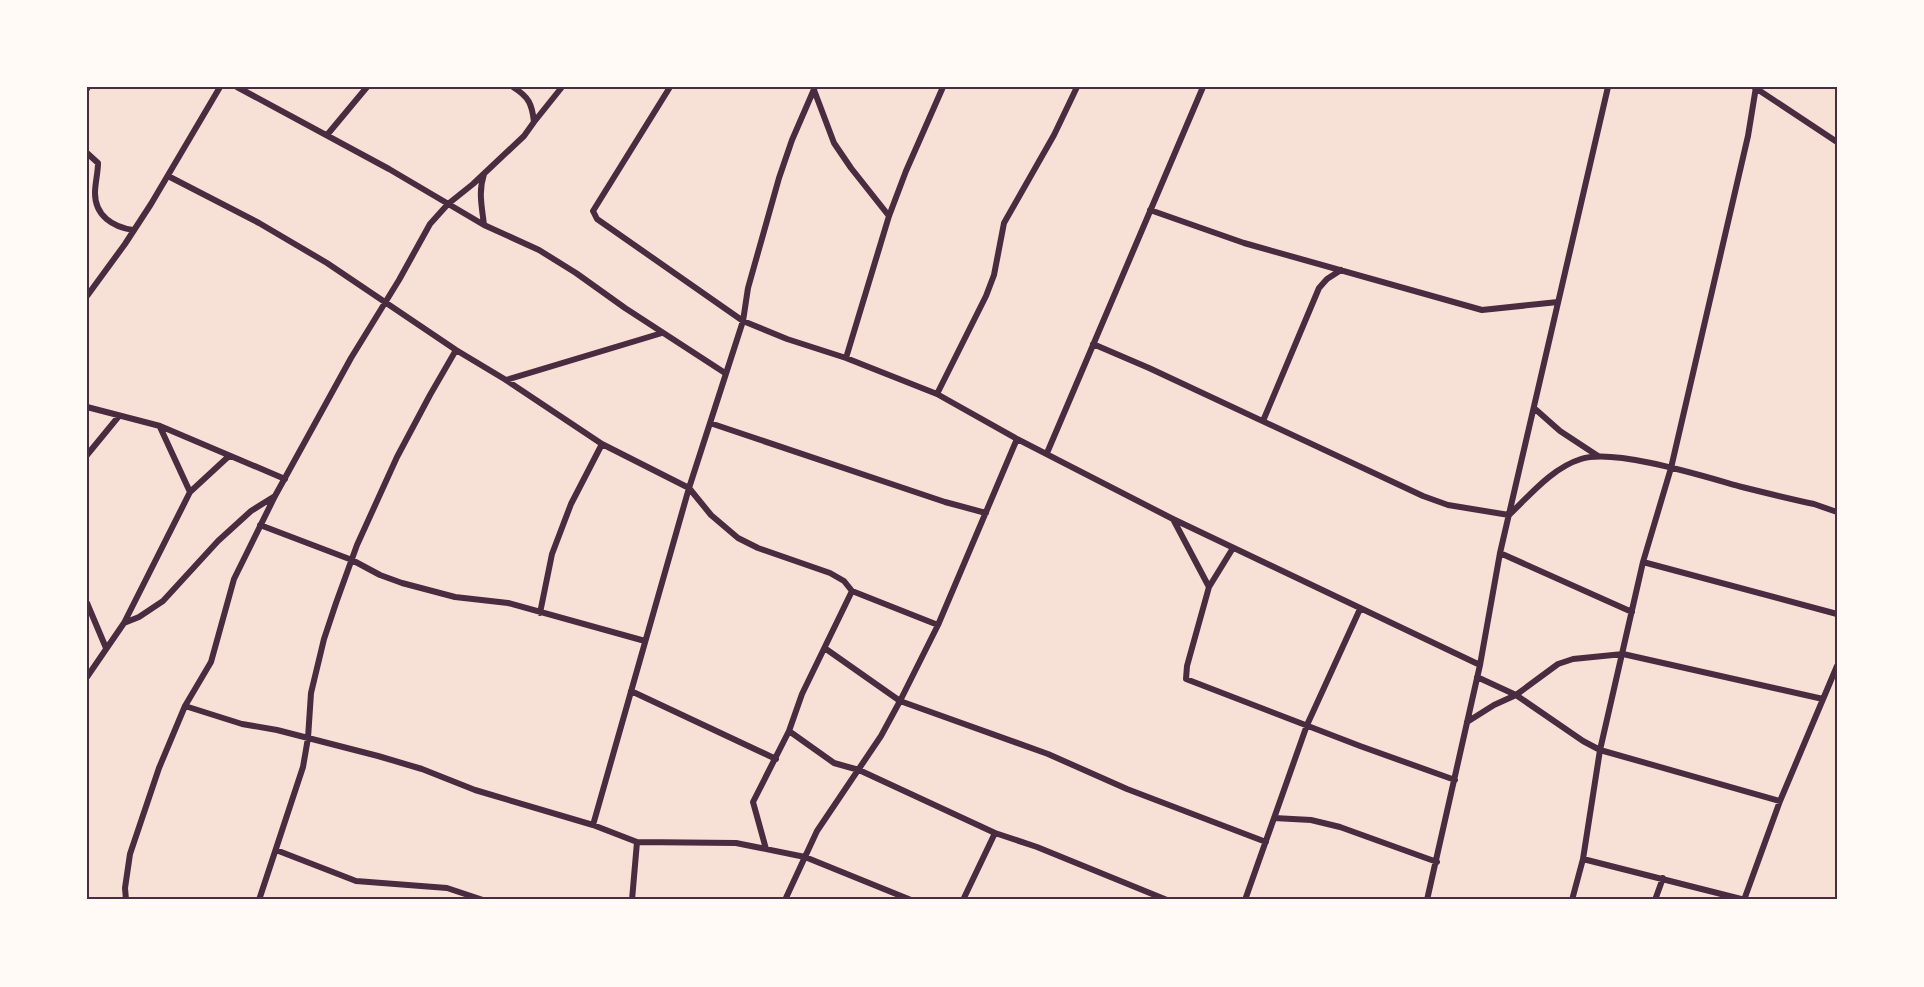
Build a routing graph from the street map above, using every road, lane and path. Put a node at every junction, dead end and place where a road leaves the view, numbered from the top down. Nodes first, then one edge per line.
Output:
1 (219, 87) edge
2 (237, 87) edge
3 (367, 87) edge
4 (513, 87) edge
5 (562, 87) edge
6 (670, 87) edge
7 (943, 87) edge
8 (1077, 87) edge
9 (1203, 87) edge
10 (1608, 87) edge
11 (814, 88) edge
12 (1755, 88) edge
13 (534, 122) junction
14 (327, 135) junction
15 (1837, 142) edge
16 (87, 153) edge
17 (484, 174) junction
18 (168, 176) junction
19 (448, 204) junction
20 (1150, 210) junction
21 (889, 216) junction
22 (484, 225) junction
23 (133, 230) junction
24 (1341, 270) junction
25 (87, 296) edge
26 (1558, 302) junction
27 (384, 303) junction
28 (743, 321) junction
29 (662, 333) junction
30 (1093, 344) junction
31 (456, 350) junction
32 (846, 358) junction
33 (725, 373) junction
34 (506, 380) junction
35 (937, 394) junction
36 (87, 407) edge
37 (1534, 408) junction
38 (119, 416) junction
39 (1263, 421) junction
40 (710, 423) junction
41 (160, 426) junction
42 (1017, 439) junction
43 (602, 444) junction
44 (1047, 453) junction
45 (87, 455) edge
46 (229, 456) junction
47 (1599, 456) junction
48 (1671, 468) junction
49 (285, 479) junction
50 (689, 488) junction
51 (190, 492) junction
52 (275, 496) junction
53 (1837, 512) edge
54 (986, 513) junction
55 (1509, 515) junction
56 (1173, 519) junction
57 (260, 525) junction
58 (1233, 548) junction
59 (1500, 553) junction
60 (352, 560) junction
61 (1643, 562) junction
62 (1209, 587) junction
63 (852, 591) junction
64 (87, 603) edge
65 (1360, 609) junction
66 (1632, 612) junction
67 (540, 613) junction
68 (1837, 614) edge
69 (124, 623) junction
70 (938, 625) junction
71 (645, 641) junction
72 (106, 648) junction
73 (826, 649) junction
74 (1623, 654) junction
75 (1479, 665) junction
76 (1837, 666) edge
77 (87, 677) edge
78 (1477, 677) junction
79 (631, 691) junction
80 (1516, 695) junction
81 (1823, 699) junction
82 (900, 701) junction
83 (185, 706) junction
84 (1467, 722) junction
85 (1307, 725) junction
86 (789, 731) junction
87 (308, 738) junction
88 (1600, 750) junction
89 (776, 759) junction
90 (859, 770) junction
91 (1455, 780) junction
92 (1780, 801) junction
93 (1274, 818) junction
94 (592, 825) junction
95 (995, 833) junction
96 (637, 842) junction
97 (1266, 842) junction
98 (766, 849) junction
99 (276, 850) junction
100 (805, 857) junction
101 (1583, 859) junction
102 (1437, 862) junction
103 (1663, 878) junction
104 (1148, 897) edge
105 (126, 900) edge
106 (259, 900) edge
107 (483, 900) edge
108 (632, 900) edge
109 (785, 900) edge
110 (911, 900) edge
111 (963, 900) edge
112 (1167, 900) edge
113 (1245, 900) edge
114 (1427, 900) edge
115 (1572, 900) edge
116 (1655, 900) edge
117 (1745, 900) edge

1 - 18 street
2 - 14 street
3 - 14 street
4 - 13 street
5 - 13 street
6 - 28 street
7 - 21 street
8 - 35 street
9 - 20 street
10 - 26 street
11 - 21 street
11 - 28 street
12 - 15 street
12 - 48 street
13 - 17 street
14 - 19 street
16 - 23 street
17 - 19 street
17 - 22 street
18 - 23 street
18 - 27 street
19 - 22 street
19 - 27 street
20 - 24 street
20 - 30 street
21 - 32 street
22 - 29 street
23 - 25 street
24 - 26 street
24 - 39 street
26 - 37 street
27 - 31 street
27 - 49 street
28 - 32 street
28 - 33 street
29 - 33 street
29 - 34 street
30 - 39 street
30 - 44 street
31 - 34 street
31 - 60 street
32 - 35 street
33 - 40 street
34 - 43 street
35 - 42 street
36 - 38 street
37 - 47 street
37 - 55 street
38 - 41 street
38 - 45 street
39 - 55 street
40 - 50 street
40 - 54 street
41 - 46 street
41 - 51 street
42 - 44 street
42 - 54 street
43 - 50 street
43 - 67 street
44 - 56 street
46 - 49 street
46 - 51 street
47 - 48 street
47 - 55 street
48 - 53 street
48 - 61 street
49 - 52 street
50 - 63 street
50 - 71 street
51 - 69 street
52 - 57 street
52 - 69 street
54 - 70 street
55 - 59 street
56 - 58 street
56 - 62 street
57 - 60 street
57 - 83 street
58 - 62 street
58 - 65 street
59 - 66 street
59 - 75 street
60 - 67 street
60 - 87 street
61 - 66 street
61 - 68 street
62 - 85 street
63 - 70 street
63 - 73 street
64 - 72 street
65 - 75 street
65 - 85 street
66 - 74 street
67 - 71 street
69 - 72 street
70 - 82 street
71 - 79 street
72 - 77 street
73 - 82 street
73 - 86 street
74 - 80 street
74 - 81 street
74 - 88 street
75 - 78 street
76 - 81 street
78 - 80 street
78 - 84 street
79 - 89 street
79 - 94 street
80 - 84 street
80 - 88 street
81 - 92 street
82 - 90 street
82 - 97 street
83 - 87 street
83 - 105 street
84 - 91 street
85 - 91 street
85 - 93 street
86 - 89 street
86 - 90 street
87 - 94 street
87 - 99 street
88 - 92 street
88 - 101 street
89 - 98 street
90 - 95 street
90 - 100 street
91 - 102 street
92 - 117 street
93 - 97 street
93 - 102 street
94 - 96 street
95 - 104 street
95 - 111 street
96 - 98 street
96 - 108 street
97 - 113 street
98 - 100 street
99 - 106 street
99 - 107 street
100 - 109 street
100 - 110 street
101 - 103 street
101 - 115 street
102 - 114 street
103 - 116 street
103 - 117 street
104 - 112 street

